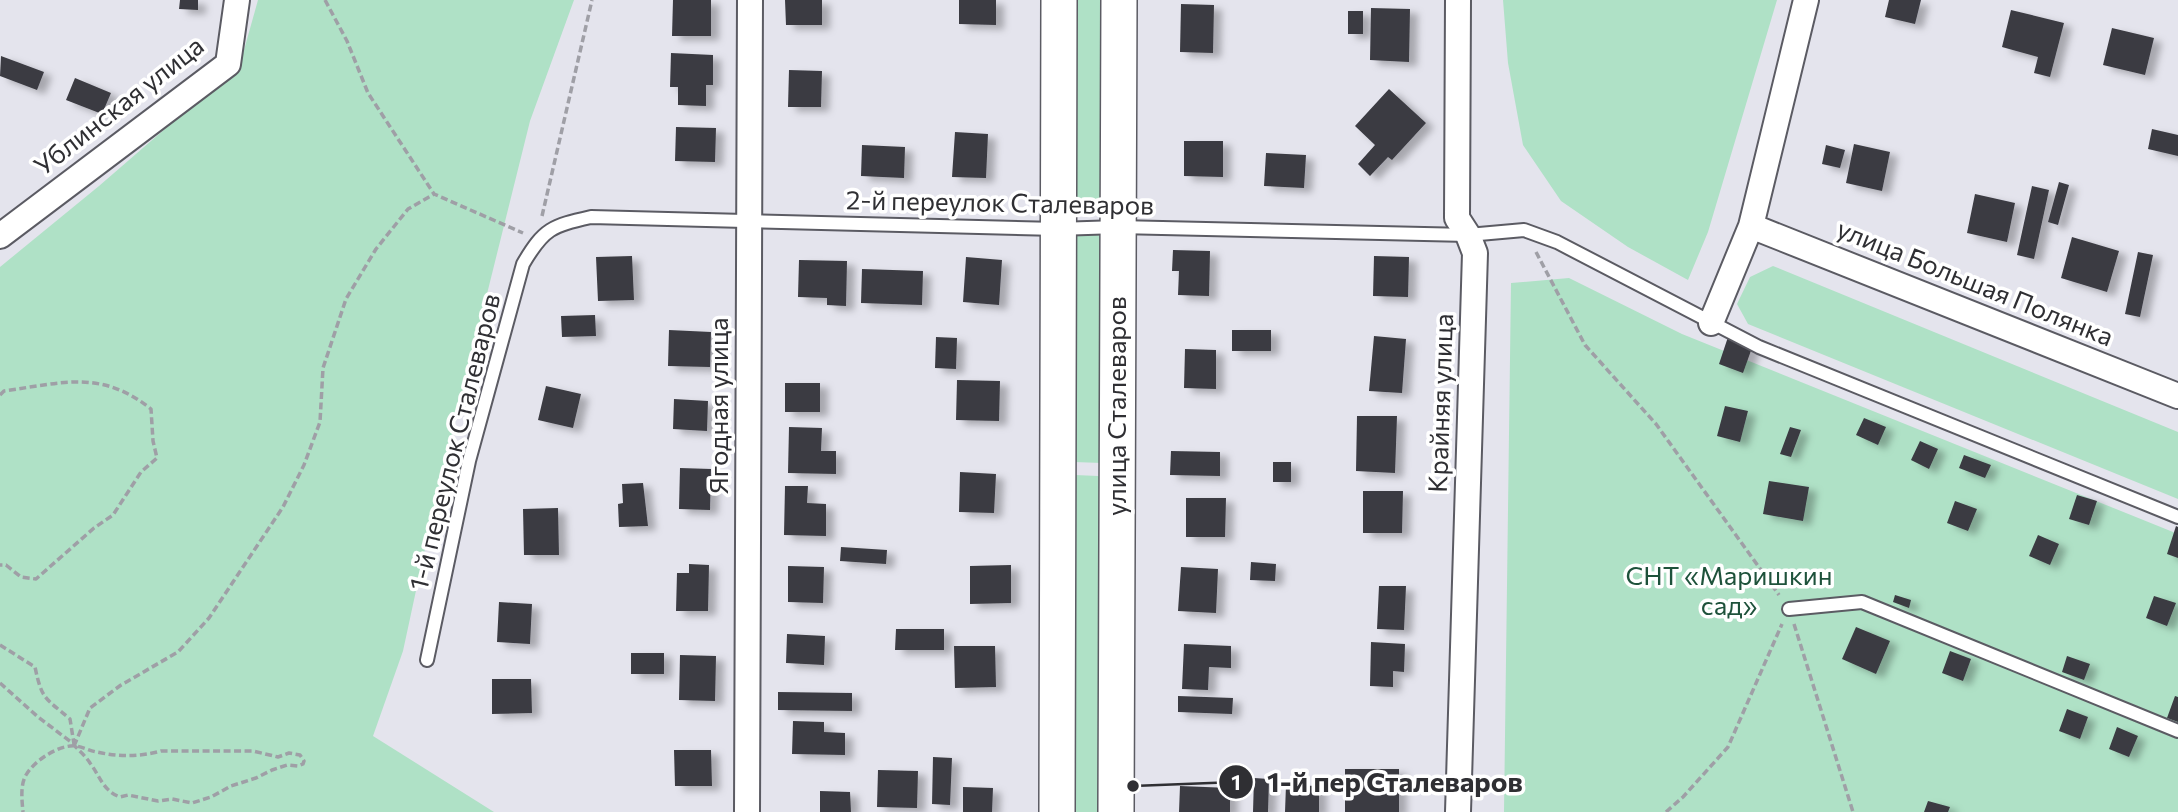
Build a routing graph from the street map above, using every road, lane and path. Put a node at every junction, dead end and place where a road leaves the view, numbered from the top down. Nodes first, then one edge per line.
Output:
1 (237, 0) edge
2 (325, 0) edge
3 (592, 0) edge
4 (750, 0) edge
5 (1059, 0) edge
6 (1119, 0) edge
7 (1458, 0) edge
8 (1806, 0) edge
9 (434, 194) junction
10 (750, 222) junction
11 (1751, 226) junction
12 (1118, 227) junction
13 (1058, 229) junction
14 (1524, 230) junction
15 (1468, 234) junction
16 (0, 236) edge
17 (537, 239) junction
18 (1711, 323) junction
19 (0, 395) edge
20 (2178, 396) edge
21 (1058, 469) junction
22 (1117, 471) junction
23 (2178, 517) edge
24 (0, 565) edge
25 (1789, 609) junction
26 (0, 645) edge
27 (427, 660) dead end
28 (0, 683) edge
29 (2178, 731) edge
30 (74, 746) junction
31 (23, 812) edge
32 (747, 812) edge
33 (1057, 812) edge
34 (1116, 812) edge
35 (1458, 812) edge
36 (1666, 812) edge
37 (1853, 812) edge

1 - 16 street, Ублинская улица
2 - 9 path
3 - 17 path
4 - 10 street, Ягодная улица
5 - 13 main road
6 - 12 main road, улица Сталеваров
7 - 15 street, Крайняя улица
8 - 11 street
9 - 17 path
9 - 30 path
10 - 13 lane, 2-й переулок Сталеваров
10 - 17 lane, 2-й переулок Сталеваров
10 - 32 street, Ягодная улица
11 - 18 street
11 - 20 street, улица Большая Полянка
12 - 13 lane, 2-й переулок Сталеваров
12 - 15 lane, 2-й переулок Сталеваров
12 - 22 main road, улица Сталеваров
13 - 21 main road
14 - 15 lane, 2-й переулок Сталеваров
14 - 18 lane
14 - 25 path
15 - 35 street, Крайняя улица
17 - 27 lane, 1-й переулок Сталеваров
18 - 23 lane
19 - 24 path
21 - 22 main road
21 - 33 main road
22 - 34 main road, улица Сталеваров
25 - 29 lane
25 - 36 path
25 - 37 path
26 - 30 path
28 - 30 path
30 - 30 path
30 - 31 path

